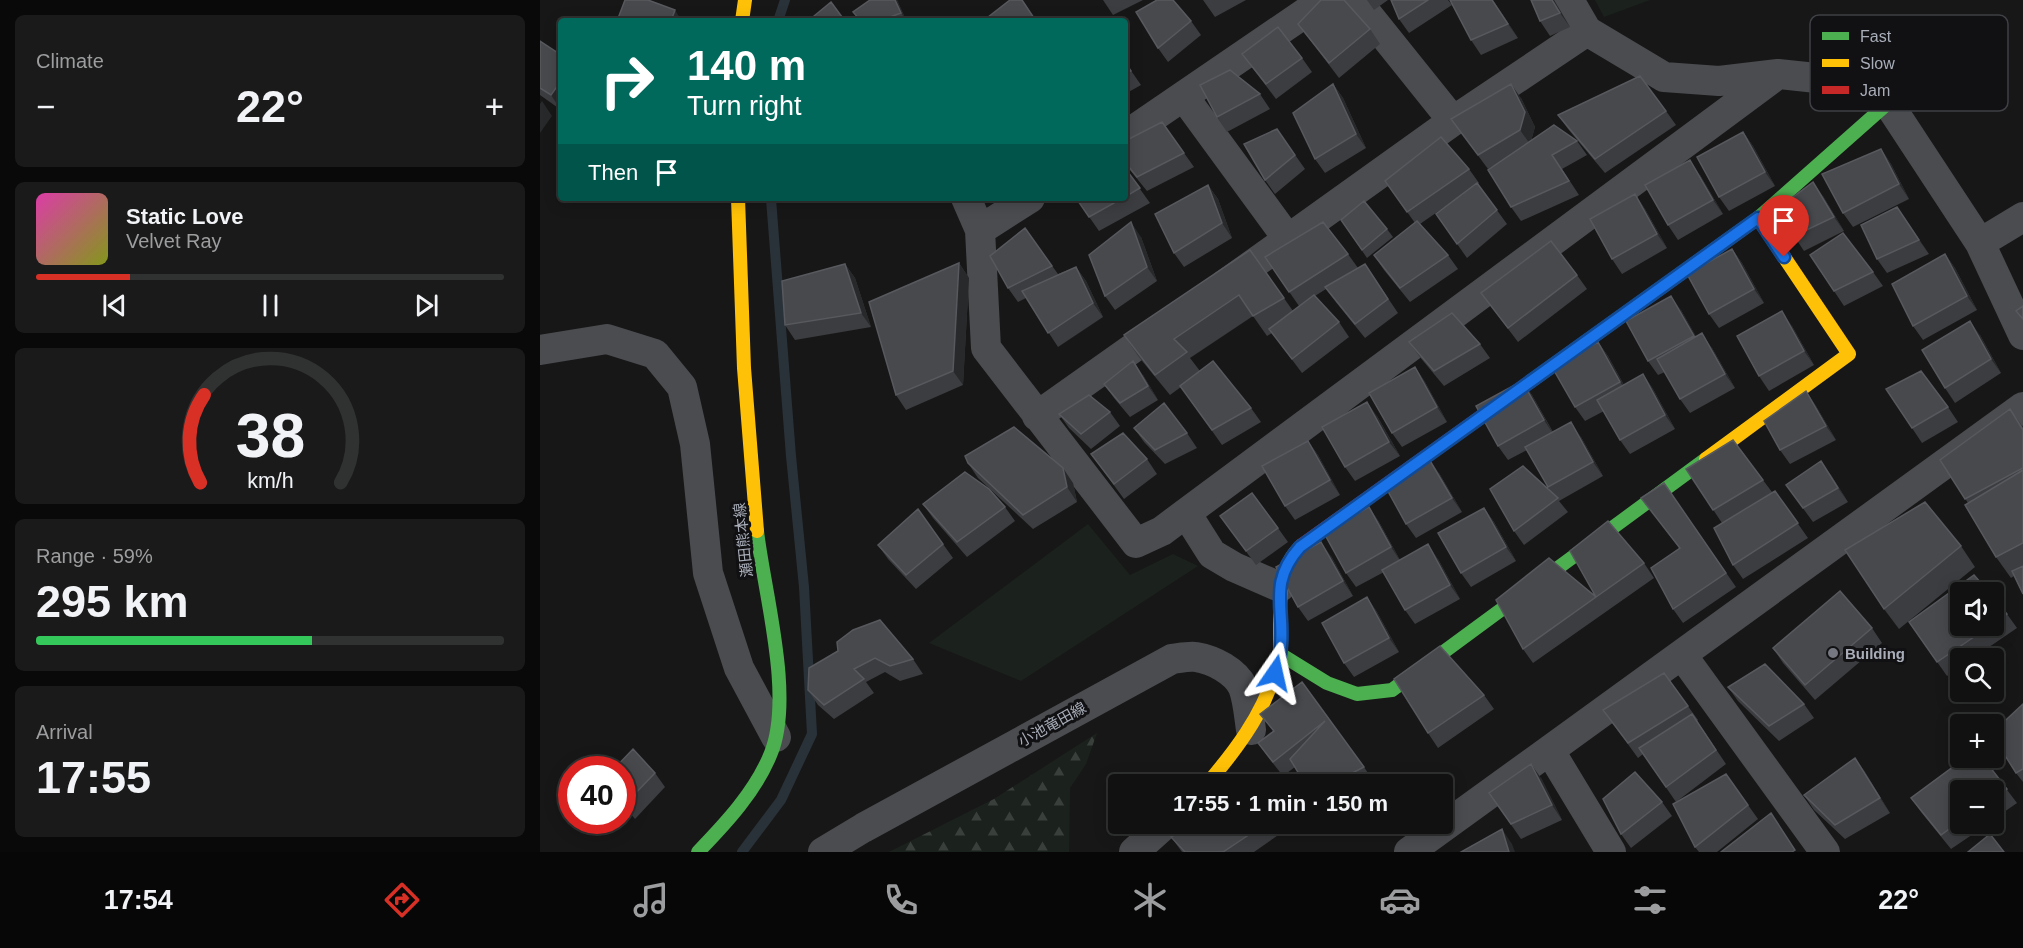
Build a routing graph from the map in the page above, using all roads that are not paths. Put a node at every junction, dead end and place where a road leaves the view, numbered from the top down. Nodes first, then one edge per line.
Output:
1 (745, 0) edge
2 (1324, 0) edge
3 (1356, 0) edge
4 (1569, 0) edge
5 (742, 18) edge
6 (1587, 31) junction
7 (1778, 74) junction
8 (1810, 77) edge
9 (1184, 97) junction
10 (1879, 111) edge
11 (1893, 111) edge
12 (1453, 122) junction
13 (1128, 134) edge
14 (738, 201) edge
15 (967, 201) edge
16 (1025, 201) edge
17 (2023, 217) edge
18 (1758, 218) junction
19 (980, 230) junction
20 (1288, 239) junction
21 (1980, 243) junction
22 (2023, 335) edge
23 (540, 350) edge
24 (2023, 406) edge
25 (1037, 416) junction
26 (1186, 513) junction
27 (1280, 587) junction
28 (1280, 654) junction
29 (1682, 655) junction
30 (1251, 729) junction
31 (776, 737) junction
32 (1550, 751) junction
33 (1215, 774) edge
34 (1154, 834) edge
35 (698, 852) edge
36 (824, 852) edge
37 (1134, 852) edge
38 (1409, 852) edge
39 (1611, 852) edge
40 (1825, 852) edge

1 - 5 street
2 - 9 street
3 - 12 street
4 - 6 street
6 - 7 street
6 - 12 street
7 - 8 street
7 - 26 street
9 - 13 street
9 - 20 street
10 - 18 street
11 - 21 street
12 - 20 street
14 - 31 street, 瀬田熊本線
15 - 19 street
16 - 19 street
17 - 21 street
18 - 27 street
18 - 28 street
19 - 25 street
20 - 25 street
21 - 22 street
23 - 31 street
24 - 29 street
25 - 26 street
26 - 27 street
27 - 28 street
28 - 30 street
29 - 32 street
29 - 40 street
30 - 33 street
30 - 36 street, 小池竜田線
31 - 35 street, 瀬田熊本線
32 - 38 street
32 - 39 street
34 - 37 street

